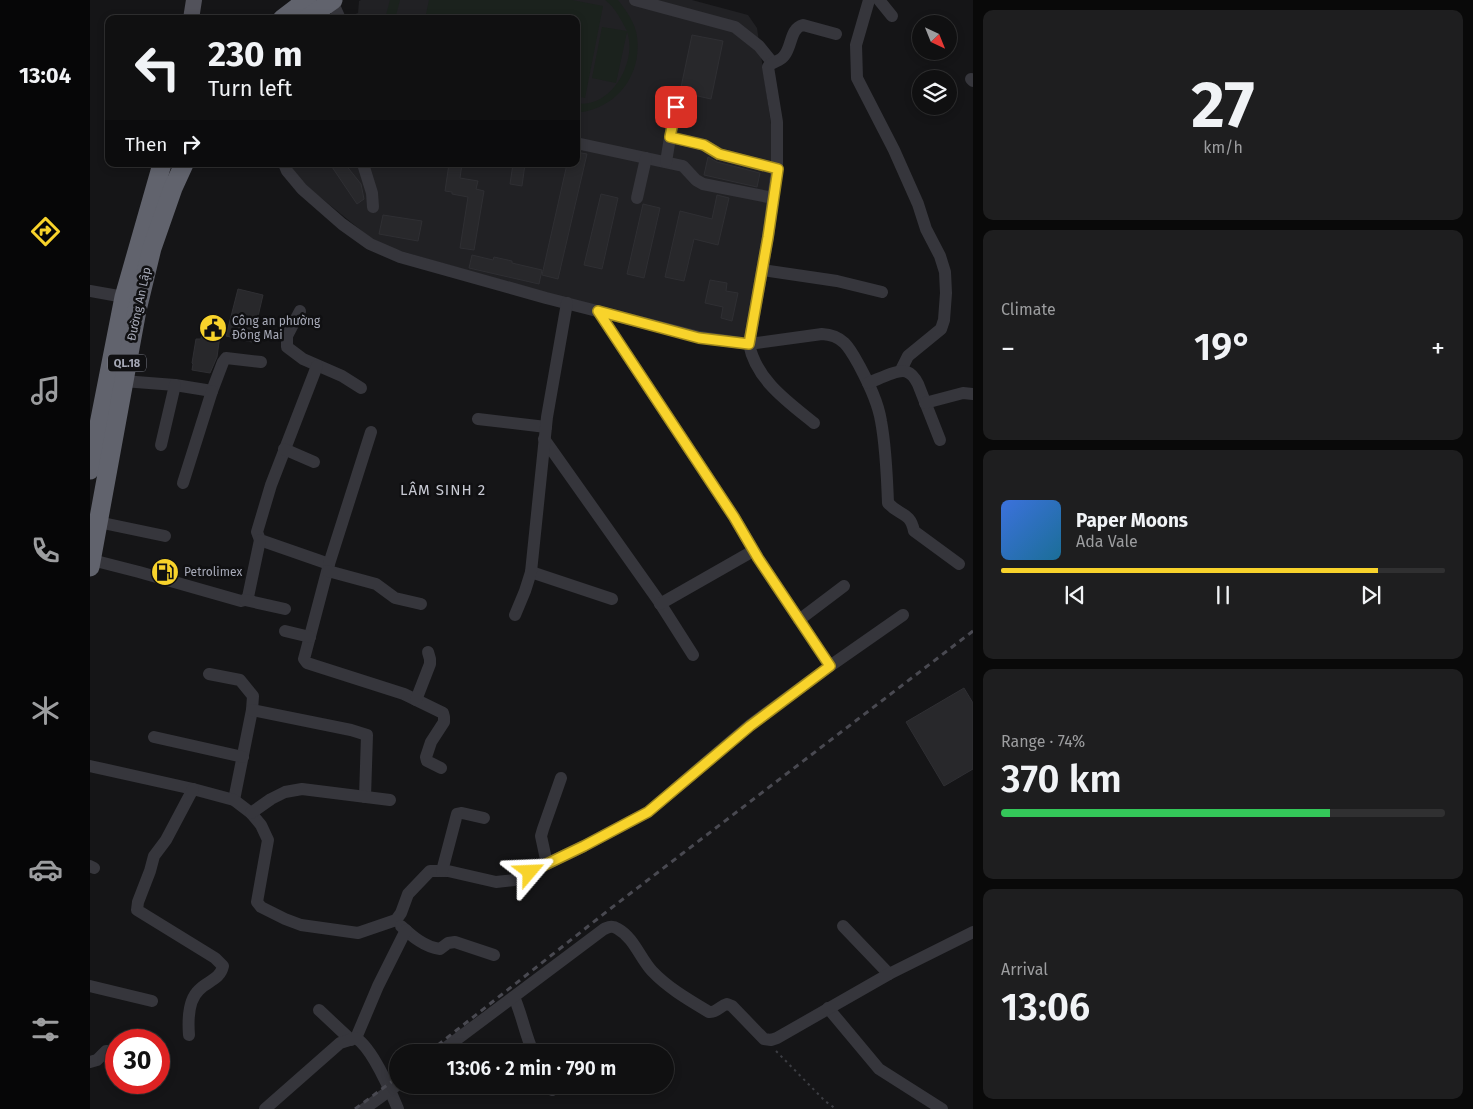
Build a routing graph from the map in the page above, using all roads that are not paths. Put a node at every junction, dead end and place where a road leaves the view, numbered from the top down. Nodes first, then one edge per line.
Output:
1 (194, 0) edge
2 (306, 0) edge
3 (332, 0) edge
4 (635, 0) edge
5 (869, 0) edge
6 (879, 0) edge
7 (192, 15) edge
8 (287, 15) edge
9 (311, 15) edge
10 (338, 15) edge
11 (892, 16) dead end
12 (836, 34) dead end
13 (772, 62) junction
14 (676, 107) dead end
15 (670, 137) junction
16 (580, 144) edge
17 (646, 158) junction
18 (666, 162) junction
19 (161, 167) edge
20 (183, 167) edge
21 (286, 167) edge
22 (363, 167) edge
23 (778, 169) junction
24 (637, 198) dead end
25 (773, 198) junction
26 (373, 207) dead end
27 (762, 270) junction
28 (90, 291) edge
29 (882, 292) dead end
30 (124, 296) junction
31 (567, 303) junction
32 (300, 311) dead end
33 (598, 311) junction
34 (749, 344) junction
35 (260, 362) dead end
36 (318, 366) junction
37 (901, 370) junction
38 (123, 381) junction
39 (868, 383) junction
40 (175, 385) junction
41 (361, 388) dead end
42 (212, 391) junction
43 (973, 394) edge
44 (925, 403) junction
45 (478, 419) dead end
46 (814, 423) dead end
47 (371, 432) dead end
48 (545, 433) junction
49 (940, 440) dead end
50 (161, 445) dead end
51 (284, 449) junction
52 (314, 462) dead end
53 (90, 470) edge
54 (183, 483) dead end
55 (98, 522) junction
56 (165, 536) dead end
57 (260, 540) junction
58 (753, 550) junction
59 (91, 564) edge
60 (959, 564) dead end
61 (329, 568) junction
62 (531, 572) junction
63 (844, 586) dead end
64 (612, 599) dead end
65 (246, 600) junction
66 (420, 604) dead end
67 (660, 604) junction
68 (284, 610) dead end
69 (515, 615) dead end
70 (903, 616) dead end
71 (799, 620) junction
72 (286, 632) dead end
73 (310, 637) junction
74 (428, 652) dead end
75 (694, 655) dead end
76 (830, 666) junction
77 (209, 674) dead end
78 (416, 700) junction
79 (252, 710) junction
80 (154, 737) dead end
81 (243, 757) junction
82 (90, 766) edge
83 (441, 768) dead end
84 (562, 778) dead end
85 (193, 789) junction
86 (364, 797) junction
87 (234, 800) junction
88 (390, 800) dead end
89 (251, 813) junction
90 (484, 818) dead end
91 (547, 864) junction
92 (442, 871) junction
93 (396, 920) junction
94 (843, 926) dead end
95 (406, 930) junction
96 (973, 932) edge
97 (494, 955) dead end
98 (889, 974) junction
99 (90, 986) edge
100 (514, 997) junction
101 (152, 1002) dead end
102 (828, 1008) junction
103 (319, 1010) dead end
104 (189, 1035) dead end
105 (353, 1039) junction
106 (451, 1044) edge
107 (529, 1044) edge
108 (105, 1052) edge
109 (90, 1062) edge
110 (389, 1080) edge
111 (389, 1091) edge
112 (395, 1094) edge
113 (265, 1109) edge
114 (364, 1109) edge
115 (398, 1109) edge
116 (942, 1109) edge

1 - 7 main road
2 - 8 highway
3 - 9 highway
3 - 10 street
4 - 13 street
5 - 37 street
6 - 11 street
12 - 13 street
13 - 23 street
14 - 15 street
15 - 18 street
15 - 23 street
16 - 17 street
17 - 18 street
17 - 24 street
18 - 25 street
19 - 30 highway, Đường An Lập / QL.18
20 - 38 highway, Đường An Lập / QL.18
21 - 31 street
22 - 26 street
23 - 25 street
25 - 27 street
27 - 29 street
27 - 34 street
28 - 30 street
30 - 53 highway, Đường An Lập / QL.18
31 - 33 street
31 - 48 street
32 - 36 street
33 - 34 street
33 - 58 street
34 - 39 street
34 - 46 street
35 - 42 street
36 - 41 street
36 - 51 street
37 - 39 street
37 - 44 street
38 - 40 street
38 - 55 highway, Đường An Lập / QL.18
39 - 60 street
40 - 42 street
40 - 50 street
42 - 54 street
43 - 44 street
44 - 49 street
45 - 48 street
47 - 61 street
48 - 62 street
48 - 67 street
51 - 52 street
51 - 57 street
55 - 56 street
55 - 59 highway, Đường An Lập / QL.18
57 - 61 street
57 - 65 street
58 - 67 street
58 - 71 street
59 - 65 street
61 - 66 street
61 - 73 street
62 - 64 street
62 - 69 street
63 - 71 street
65 - 68 street
67 - 75 street
70 - 76 street
71 - 76 street
72 - 73 street
73 - 78 street
74 - 78 street
76 - 91 street
77 - 79 street
78 - 83 street
79 - 81 street
79 - 86 street
80 - 81 street
81 - 87 street
82 - 85 street
84 - 91 street
85 - 87 street
85 - 104 street
86 - 88 street
86 - 89 street
87 - 89 street
89 - 93 street
90 - 92 street
91 - 92 street
92 - 93 street
93 - 95 street
94 - 98 street
95 - 97 street
95 - 105 street
96 - 98 street
98 - 102 street
99 - 101 street
100 - 102 street
100 - 106 street
100 - 107 street
102 - 116 street
103 - 105 street
105 - 110 street
105 - 113 street
108 - 109 street
111 - 114 street
112 - 115 street

